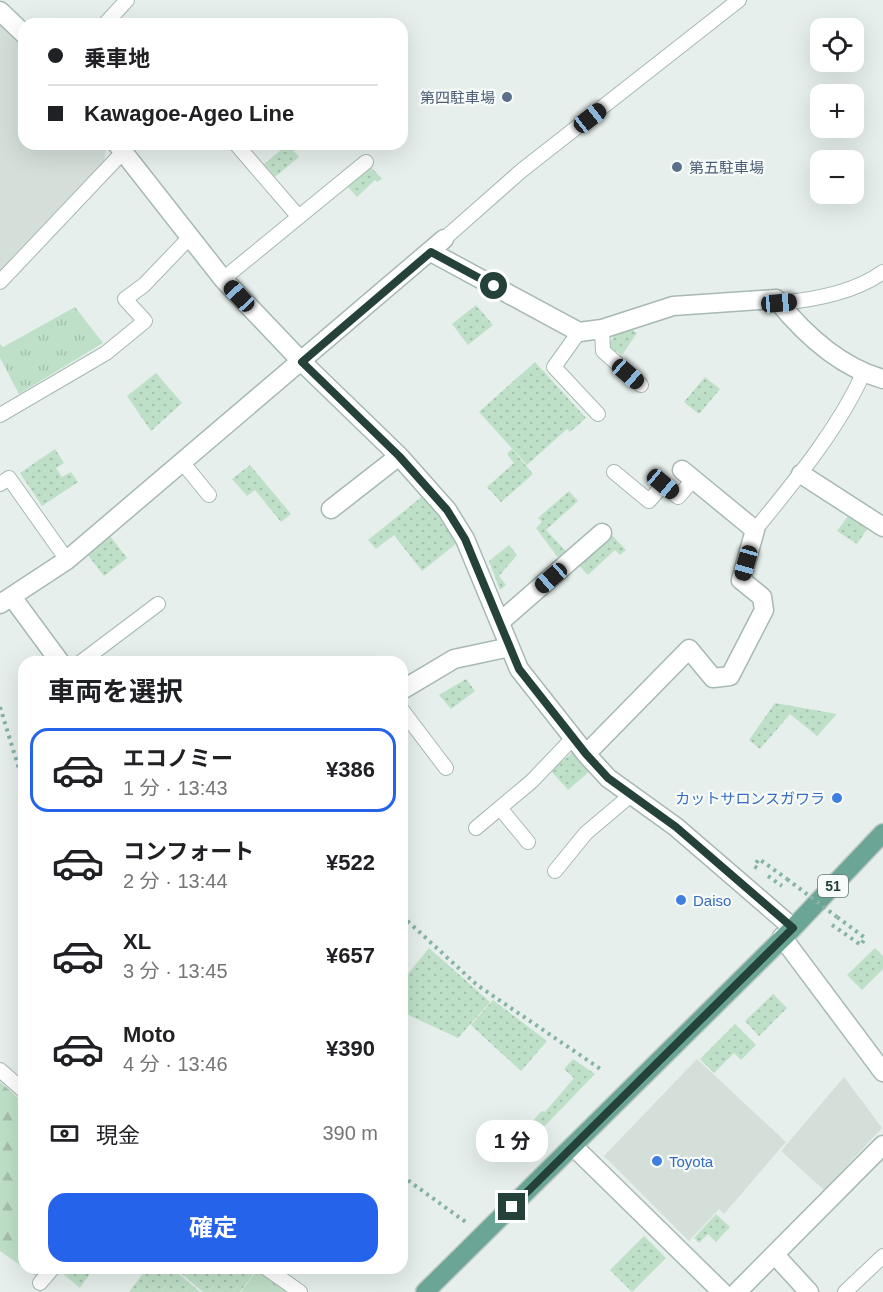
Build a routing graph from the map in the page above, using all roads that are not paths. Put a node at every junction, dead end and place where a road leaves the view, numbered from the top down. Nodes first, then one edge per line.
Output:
1 (127, 0) edge
2 (740, 0) edge
3 (0, 10) edge
4 (111, 18) edge
5 (18, 28) edge
6 (118, 150) edge
7 (122, 150) edge
8 (241, 150) edge
9 (366, 162) dead end
10 (298, 216) junction
11 (189, 238) junction
12 (438, 245) junction
13 (883, 272) edge
14 (224, 279) junction
15 (0, 282) edge
16 (779, 303) junction
17 (602, 329) junction
18 (579, 332) junction
19 (302, 362) junction
20 (863, 374) junction
21 (883, 379) edge
22 (641, 385) dead end
23 (598, 414) dead end
24 (0, 415) edge
25 (399, 456) junction
26 (182, 462) junction
27 (614, 472) dead end
28 (801, 474) junction
29 (688, 475) joint
30 (0, 484) edge
31 (209, 495) dead end
32 (331, 509) dead end
33 (883, 526) edge
34 (755, 530) junction
35 (602, 533) dead end
36 (67, 560) junction
37 (6, 600) edge
38 (158, 604) dead end
39 (500, 622) junction
40 (510, 647) junction
41 (55, 656) edge
42 (89, 656) edge
43 (408, 686) edge
44 (408, 718) edge
45 (573, 738) junction
46 (586, 754) junction
47 (446, 768) dead end
48 (631, 795) junction
49 (500, 808) junction
50 (476, 828) dead end
51 (883, 833) edge
52 (528, 842) dead end
53 (555, 871) dead end
54 (787, 932) junction
55 (0, 1070) edge
56 (883, 1072) edge
57 (18, 1086) edge
58 (883, 1145) edge
59 (573, 1146) junction
60 (775, 1255) junction
61 (883, 1256) edge
62 (48, 1274) edge
63 (277, 1274) edge
64 (40, 1283) dead end
65 (300, 1292) edge
66 (425, 1292) edge
67 (722, 1292) edge
68 (737, 1292) edge
69 (808, 1292) edge
70 (845, 1292) edge

1 - 4 lane
2 - 12 lane
3 - 5 street
6 - 15 lane
7 - 11 street
8 - 10 lane
9 - 10 lane
10 - 14 lane
11 - 14 street
11 - 24 lane
12 - 18 street
12 - 19 street
13 - 16 lane
14 - 19 street
16 - 17 street
16 - 20 street
17 - 18 street
17 - 22 lane
18 - 23 lane
19 - 25 street
19 - 26 street
20 - 21 street
20 - 28 lane
25 - 32 street
25 - 39 street
26 - 31 lane
26 - 36 street
27 - 29 lane
28 - 33 street
28 - 34 lane
29 - 34 street
30 - 36 lane
34 - 46 street
35 - 39 street
36 - 37 street
37 - 41 street
38 - 42 lane
39 - 40 street
40 - 43 street
40 - 45 street
44 - 47 lane
45 - 46 street
45 - 49 lane
46 - 48 street
48 - 53 lane
48 - 54 street
49 - 50 lane
49 - 52 lane
51 - 54 main road, 51
54 - 56 street
54 - 59 main road, 51
55 - 57 lane
58 - 60 street
59 - 66 main road, 51
59 - 67 street
60 - 68 street
60 - 69 street
61 - 70 lane
62 - 64 lane
63 - 65 lane

